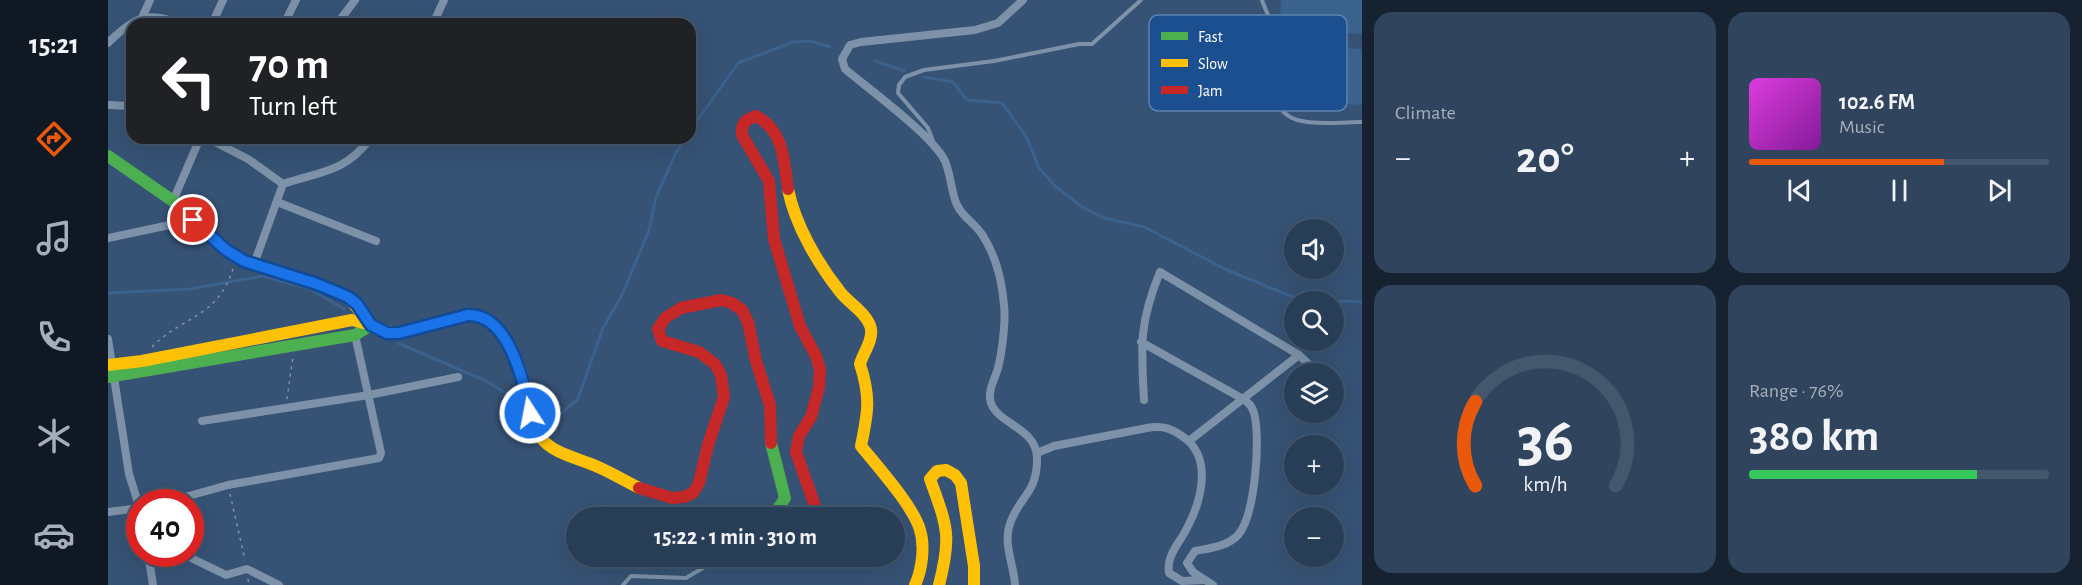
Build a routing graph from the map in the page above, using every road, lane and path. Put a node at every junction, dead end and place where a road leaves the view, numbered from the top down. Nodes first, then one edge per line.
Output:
1 (150, 0) edge
2 (223, 0) edge
3 (297, 0) edge
4 (355, 0) edge
5 (444, 0) edge
6 (1023, 0) edge
7 (1141, 0) edge
8 (1262, 0) edge
9 (1268, 15) edge
10 (142, 18) edge
11 (215, 18) edge
12 (287, 18) edge
13 (342, 18) edge
14 (436, 18) edge
15 (126, 25) edge
16 (108, 43) edge
17 (108, 105) edge
18 (126, 106) edge
19 (1281, 111) edge
20 (1362, 122) edge
21 (197, 144) edge
22 (219, 144) edge
23 (366, 144) edge
24 (934, 145) junction
25 (108, 156) edge
26 (283, 184) junction
27 (173, 201) junction
28 (276, 202) junction
29 (193, 220) junction
30 (108, 237) edge
31 (376, 241) dead end
32 (236, 257) junction
33 (254, 264) junction
34 (371, 325) junction
35 (355, 335) junction
36 (108, 339) edge
37 (1141, 342) junction
38 (294, 344) junction
39 (1299, 355) junction
40 (142, 361) junction
41 (1307, 363) edge
42 (111, 371) edge
43 (458, 377) dead end
44 (369, 395) junction
45 (1243, 399) junction
46 (1144, 400) dead end
47 (286, 408) junction
48 (202, 421) dead end
49 (1189, 441) junction
50 (1037, 453) junction
51 (228, 485) junction
52 (133, 489) edge
53 (204, 490) edge
54 (781, 507) edge
55 (815, 507) edge
56 (126, 510) edge
57 (108, 512) edge
58 (204, 564) edge
59 (150, 567) edge
60 (705, 567) edge
61 (247, 569) junction
62 (1209, 583) edge
63 (153, 585) edge
64 (249, 585) edge
65 (279, 585) edge
66 (623, 585) edge
67 (915, 585) edge
68 (939, 585) edge
69 (975, 585) edge
70 (1015, 585) edge

1 - 10 street
2 - 11 street
3 - 12 street
4 - 13 street
5 - 14 street
6 - 24 street
7 - 24 lane
8 - 9 lane
15 - 16 street
17 - 18 street
19 - 20 lane
21 - 27 street
22 - 26 street
23 - 26 street
24 - 50 street
25 - 27 street
26 - 28 street
27 - 29 street
28 - 31 street
28 - 33 street
29 - 30 street
29 - 32 street
32 - 33 street
32 - 40 path
33 - 34 street
34 - 35 street
34 - 40 street
34 - 54 street
35 - 38 street
35 - 44 street
36 - 42 street
37 - 39 street
37 - 45 street
37 - 46 street
38 - 42 street
38 - 47 path
39 - 41 street
39 - 45 street
40 - 42 street
42 - 52 street
43 - 44 street
44 - 47 street
44 - 51 street
45 - 49 street
45 - 62 street
47 - 48 street
49 - 50 street
49 - 62 street
50 - 70 street
51 - 53 street
51 - 61 path
55 - 67 street
56 - 57 street
58 - 61 street
59 - 63 street
60 - 66 lane
61 - 64 path
61 - 65 street
68 - 69 street

